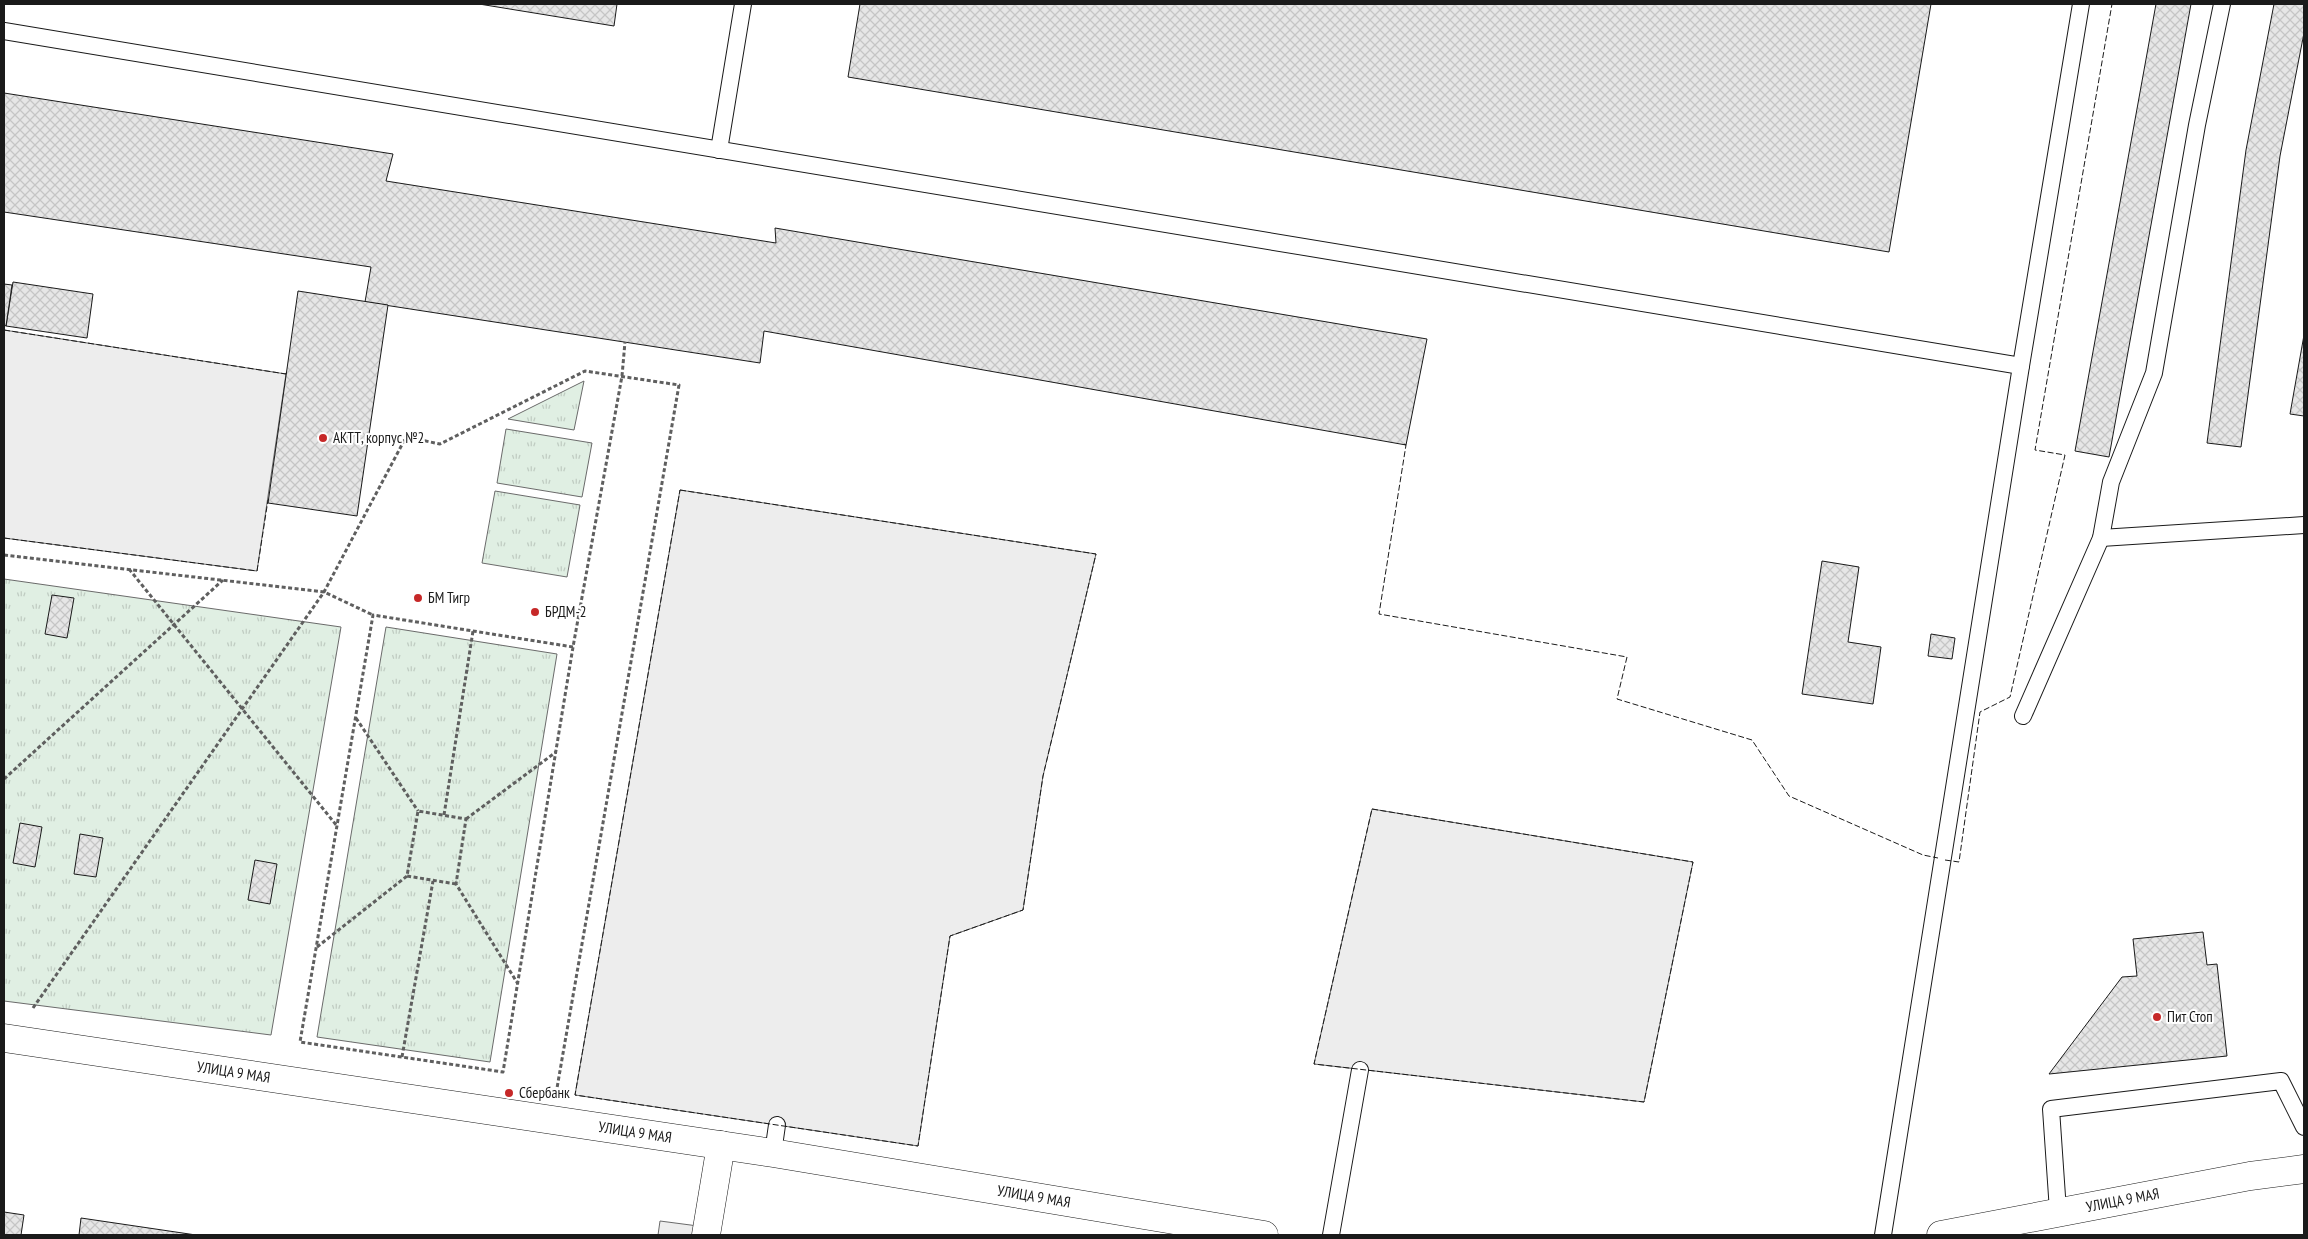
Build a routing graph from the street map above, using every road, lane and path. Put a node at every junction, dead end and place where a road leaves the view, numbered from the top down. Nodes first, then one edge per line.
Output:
1 (742, 4) edge
2 (2081, 4) edge
3 (2222, 4) edge
4 (4, 31) edge
5 (720, 150) junction
6 (625, 342) dead end
7 (2021, 366) junction
8 (622, 376) junction
9 (2304, 525) edge
10 (2101, 538) junction
11 (4, 555) edge
12 (129, 569) junction
13 (223, 579) junction
14 (324, 592) junction
15 (374, 615) junction
16 (174, 625) junction
17 (473, 631) junction
18 (574, 647) junction
19 (243, 708) junction
20 (2023, 716) dead end
21 (356, 718) junction
22 (556, 752) junction
23 (4, 779) edge
24 (418, 811) junction
25 (444, 815) junction
26 (466, 819) junction
27 (338, 827) junction
28 (407, 876) junction
29 (433, 881) junction
30 (456, 884) junction
31 (316, 948) junction
32 (518, 984) junction
33 (31, 1011) dead end
34 (4, 1038) edge
35 (402, 1057) junction
36 (1360, 1070) dead end
37 (551, 1119) junction
38 (777, 1125) dead end
39 (2304, 1128) edge
40 (721, 1144) junction
41 (773, 1153) junction
42 (2304, 1169) edge
43 (2058, 1211) junction
44 (706, 1235) edge
45 (1264, 1235) edge
46 (1331, 1235) edge
47 (1883, 1235) edge
48 (1941, 1235) edge

1 - 5 lane
2 - 7 lane
3 - 10 lane
4 - 5 lane
5 - 7 lane
6 - 8 path
7 - 47 lane
8 - 14 path
8 - 18 path
8 - 37 path
9 - 10 lane
10 - 20 lane
11 - 12 path
12 - 13 path
12 - 16 path
13 - 14 path
13 - 16 path
14 - 15 path
14 - 19 path
15 - 17 path
15 - 21 path
16 - 19 path
16 - 23 path
17 - 18 path
17 - 25 path
18 - 22 path
19 - 27 path
19 - 33 path
21 - 24 path
21 - 27 path
22 - 26 path
22 - 32 path
24 - 25 path
24 - 28 path
25 - 26 path
26 - 30 path
27 - 31 path
28 - 29 path
28 - 31 path
29 - 30 path
29 - 35 path
30 - 32 path
31 - 35 path
32 - 35 path
34 - 37 main road, УЛИЦА 9 МАЯ
36 - 46 lane
37 - 40 main road, УЛИЦА 9 МАЯ
38 - 41 lane
39 - 43 lane
40 - 41 main road, УЛИЦА 9 МАЯ
40 - 44 main road
41 - 45 main road, УЛИЦА 9 МАЯ
42 - 43 main road, УЛИЦА 9 МАЯ
43 - 48 main road, УЛИЦА 9 МАЯ

